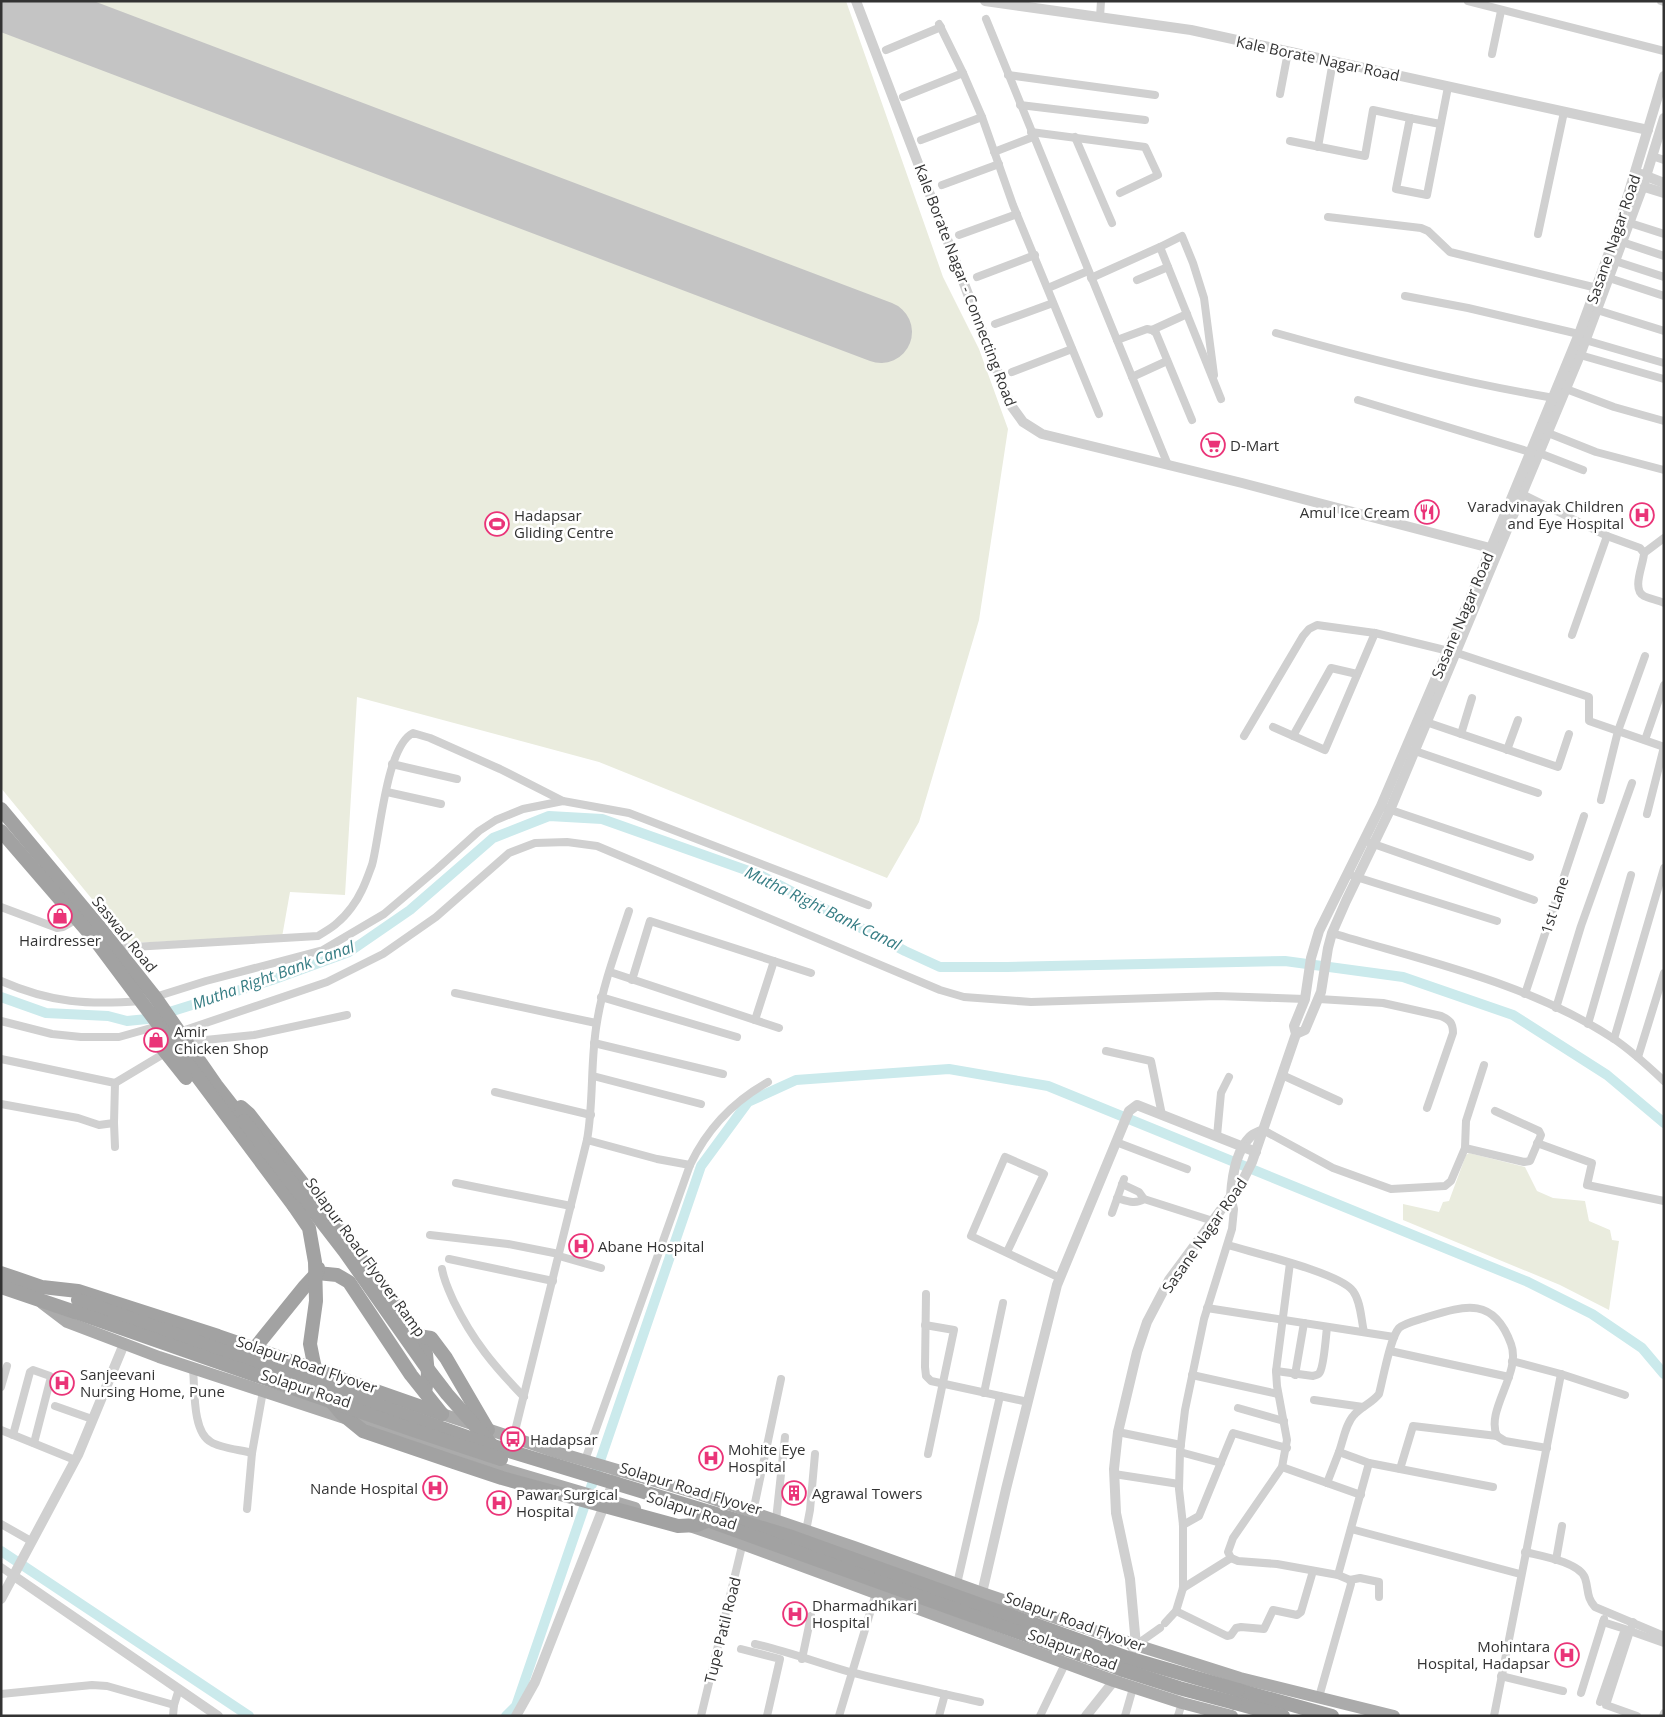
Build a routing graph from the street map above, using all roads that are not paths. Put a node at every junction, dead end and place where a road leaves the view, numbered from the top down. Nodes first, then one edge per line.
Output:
1 (856, 1) edge
2 (1101, 1) edge
3 (1468, 1) edge
4 (989, 2) edge
5 (1045, 6) edge
6 (1502, 11) junction
7 (1100, 18) junction
8 (986, 19) dead end
9 (886, 50) dead end
10 (1664, 51) edge
11 (1288, 52) junction
12 (1492, 54) dead end
13 (1333, 61) junction
14 (963, 73) junction
15 (1008, 75) junction
16 (1664, 76) edge
17 (1448, 86) junction
18 (1280, 94) dead end
19 (1156, 95) dead end
20 (903, 97) dead end
21 (1020, 105) junction
22 (1564, 112) junction
23 (982, 117) junction
24 (1410, 118) junction
25 (1664, 118) edge
26 (1145, 120) dead end
27 (1440, 124) junction
28 (1648, 130) junction
29 (1662, 133) edge
30 (1032, 134) junction
31 (1075, 137) junction
32 (921, 140) dead end
33 (1290, 142) dead end
34 (1318, 147) junction
35 (994, 152) junction
36 (1652, 156) junction
37 (1664, 160) edge
38 (999, 164) junction
39 (1640, 182) junction
40 (1664, 183) edge
41 (942, 185) dead end
42 (1120, 193) dead end
43 (1664, 194) edge
44 (1017, 214) junction
45 (1328, 218) dead end
46 (1112, 223) dead end
47 (1630, 223) junction
48 (1538, 234) dead end
49 (1664, 234) edge
50 (958, 235) dead end
51 (1622, 242) junction
52 (1160, 247) junction
53 (1035, 255) junction
54 (1664, 256) edge
55 (1615, 261) junction
56 (1168, 266) junction
57 (1090, 275) junction
58 (1664, 276) edge
59 (977, 278) dead end
60 (1609, 278) junction
61 (1137, 280) dead end
62 (1048, 288) junction
63 (1597, 288) junction
64 (1405, 296) dead end
65 (1664, 296) edge
66 (1053, 303) junction
67 (1597, 310) junction
68 (1187, 314) junction
69 (995, 324) dead end
70 (1152, 330) junction
71 (1664, 331) edge
72 (1276, 333) dead end
73 (1584, 337) junction
74 (1117, 340) junction
75 (1072, 349) junction
76 (1580, 355) junction
77 (1167, 361) junction
78 (1664, 363) edge
79 (1012, 372) dead end
80 (1132, 377) junction
81 (1664, 379) edge
82 (1214, 382) junction
83 (1566, 388) junction
84 (1554, 398) junction
85 (1221, 399) dead end
86 (1358, 400) dead end
87 (1099, 414) dead end
88 (1192, 420) dead end
89 (1664, 420) edge
90 (1548, 433) junction
91 (1535, 452) junction
92 (1168, 465) junction
93 (1584, 470) dead end
94 (1664, 470) edge
95 (1518, 492) junction
96 (1607, 536) junction
97 (1664, 538) edge
98 (1490, 548) junction
99 (1644, 553) junction
100 (1664, 603) edge
101 (1375, 633) junction
102 (1572, 635) dead end
103 (1452, 652) junction
104 (1645, 656) dead end
105 (1357, 674) junction
106 (1664, 685) edge
107 (1472, 698) dead end
108 (1518, 720) dead end
109 (1426, 722) junction
110 (1273, 727) dead end
111 (1618, 731) junction
112 (1461, 734) junction
113 (1569, 734) dead end
114 (1244, 736) dead end
115 (1293, 736) junction
116 (1645, 740) junction
117 (1664, 747) edge
118 (1507, 750) junction
119 (1415, 751) junction
120 (392, 764) junction
121 (457, 779) dead end
122 (1632, 783) dead end
123 (387, 792) junction
124 (1538, 793) dead end
125 (1601, 800) dead end
126 (562, 802) junction
127 (441, 804) dead end
128 (1386, 808) junction
129 (1, 809) edge
130 (1648, 814) dead end
131 (1584, 816) dead end
132 (1, 831) edge
133 (1370, 843) junction
134 (1530, 857) dead end
135 (1664, 868) edge
136 (1348, 874) junction
137 (1631, 875) dead end
138 (1358, 878) junction
139 (1534, 900) dead end
140 (868, 904) dead end
141 (1, 907) edge
142 (629, 911) dead end
143 (77, 918) junction
144 (1497, 921) dead end
145 (1332, 932) junction
146 (318, 936) junction
147 (116, 948) junction
148 (323, 950) junction
149 (774, 961) junction
150 (610, 972) junction
151 (811, 973) dead end
152 (1664, 973) edge
153 (632, 980) junction
154 (1, 981) edge
155 (455, 993) dead end
156 (1525, 994) junction
157 (602, 997) junction
158 (1305, 999) junction
159 (1319, 999) junction
160 (150, 1001) junction
161 (1556, 1008) junction
162 (348, 1015) dead end
163 (755, 1020) junction
164 (1, 1021) edge
165 (596, 1023) junction
166 (1588, 1024) junction
167 (779, 1028) dead end
168 (168, 1033) junction
169 (1296, 1034) junction
170 (737, 1038) dead end
171 (1614, 1039) junction
172 (594, 1043) junction
173 (1106, 1051) dead end
174 (1638, 1057) junction
175 (1, 1059) edge
176 (1484, 1064) dead end
177 (724, 1074) dead end
178 (1282, 1075) junction
179 (593, 1076) junction
180 (1229, 1077) dead end
181 (1663, 1078) edge
182 (768, 1082) dead end
183 (115, 1083) junction
184 (216, 1085) junction
185 (495, 1092) dead end
186 (1339, 1101) dead end
187 (1, 1104) edge
188 (701, 1104) dead end
189 (1427, 1108) dead end
190 (1495, 1111) dead end
191 (591, 1114) junction
192 (1162, 1115) junction
193 (114, 1123) junction
194 (1264, 1130) junction
195 (1217, 1136) junction
196 (587, 1140) junction
197 (1116, 1142) junction
198 (1537, 1144) junction
199 (1243, 1146) junction
200 (115, 1147) dead end
201 (1465, 1148) junction
202 (1254, 1156) junction
203 (690, 1165) junction
204 (1186, 1169) dead end
205 (456, 1183) dead end
206 (1121, 1188) junction
207 (1111, 1189) dead end
208 (1231, 1196) junction
209 (1144, 1199) junction
210 (1664, 1201) edge
211 (571, 1206) junction
212 (1112, 1213) dead end
213 (1213, 1220) junction
214 (430, 1235) dead end
215 (1228, 1245) junction
216 (1007, 1252) junction
217 (559, 1255) junction
218 (449, 1259) dead end
219 (1290, 1264) junction
220 (601, 1268) dead end
221 (442, 1269) dead end
222 (1, 1273) edge
223 (317, 1273) junction
224 (1060, 1278) junction
225 (553, 1280) junction
226 (1, 1287) edge
227 (40, 1293) junction
228 (926, 1294) dead end
229 (1003, 1303) dead end
230 (76, 1306) junction
231 (1207, 1308) junction
232 (1284, 1319) junction
233 (1304, 1323) junction
234 (925, 1325) junction
235 (1327, 1327) junction
236 (1364, 1332) junction
237 (418, 1336) junction
238 (1394, 1337) junction
239 (124, 1344) junction
240 (254, 1349) junction
241 (1390, 1351) junction
242 (1512, 1361) junction
243 (7, 1366) dead end
244 (193, 1369) junction
245 (1276, 1371) junction
246 (1561, 1374) junction
247 (1192, 1375) junction
248 (1295, 1375) junction
249 (1509, 1377) junction
250 (781, 1379) dead end
251 (943, 1384) junction
252 (1, 1387) edge
253 (263, 1391) junction
254 (425, 1392) junction
255 (984, 1393) junction
256 (1278, 1394) junction
257 (1625, 1395) dead end
258 (1000, 1396) junction
259 (524, 1397) junction
260 (1314, 1400) dead end
261 (1028, 1402) junction
262 (55, 1406) dead end
263 (1238, 1408) dead end
264 (1363, 1408) junction
265 (442, 1414) junction
266 (92, 1419) junction
267 (1284, 1421) junction
268 (1, 1430) edge
269 (488, 1430) junction
270 (1118, 1432) junction
271 (13, 1434) junction
272 (1497, 1436) junction
273 (786, 1438) dead end
274 (514, 1439) junction
275 (34, 1443) junction
276 (430, 1446) junction
277 (493, 1446) junction
278 (1287, 1448) junction
279 (1547, 1448) junction
280 (1180, 1449) junction
281 (1339, 1452) junction
282 (252, 1453) junction
283 (815, 1454) dead end
284 (928, 1454) dead end
285 (75, 1460) junction
286 (588, 1461) junction
287 (1221, 1463) junction
288 (1369, 1464) junction
289 (1282, 1467) junction
290 (612, 1468) junction
291 (1400, 1469) junction
292 (1114, 1474) junction
293 (1327, 1483) junction
294 (1180, 1484) junction
295 (1493, 1486) dead end
296 (1362, 1495) junction
297 (602, 1497) junction
298 (246, 1509) dead end
299 (754, 1513) junction
300 (709, 1520) junction
301 (776, 1520) junction
302 (1, 1524) edge
303 (1183, 1525) junction
304 (1562, 1526) dead end
305 (1351, 1529) junction
306 (806, 1531) junction
307 (32, 1542) junction
308 (743, 1544) junction
309 (1525, 1552) junction
310 (1231, 1558) junction
311 (1556, 1560) junction
312 (1, 1567) edge
313 (1313, 1570) junction
314 (16, 1573) junction
315 (1520, 1574) junction
316 (1338, 1575) junction
317 (1350, 1580) junction
318 (956, 1584) junction
319 (1183, 1588) junction
320 (876, 1593) junction
321 (982, 1593) junction
322 (1379, 1597) dead end
323 (1, 1599) edge
324 (1176, 1611) junction
325 (1606, 1612) junction
326 (811, 1616) dead end
327 (1603, 1622) junction
328 (1633, 1622) junction
329 (1630, 1631) junction
330 (1664, 1636) edge
331 (1664, 1643) edge
332 (755, 1644) dead end
333 (1136, 1645) junction
334 (741, 1649) dead end
335 (802, 1659) junction
336 (1065, 1664) junction
337 (851, 1672) junction
338 (1501, 1676) junction
339 (1114, 1681) junction
340 (1133, 1688) junction
341 (179, 1689) junction
342 (1563, 1691) dead end
343 (1581, 1693) dead end
344 (1, 1694) edge
345 (945, 1694) junction
346 (1319, 1697) junction
347 (980, 1702) dead end
348 (1600, 1702) dead end
349 (1182, 1703) junction
350 (1235, 1703) edge
351 (174, 1705) junction
352 (1202, 1712) edge
353 (172, 1716) edge
354 (218, 1716) edge
355 (516, 1716) edge
356 (701, 1716) edge
357 (768, 1716) edge
358 (839, 1716) edge
359 (939, 1716) edge
360 (1040, 1716) edge
361 (1086, 1716) edge
362 (1125, 1716) edge
363 (1178, 1716) edge
364 (1283, 1716) edge
365 (1332, 1716) edge
366 (1394, 1716) edge
367 (1494, 1716) edge
368 (1637, 1716) edge

1 - 92 street, Kale Borate Nagar - Connecting Road
2 - 7 street
3 - 6 street
4 - 5 street, Kale Borate Nagar Road
5 - 7 street, Kale Borate Nagar Road
6 - 10 street
6 - 12 street
7 - 11 street, Kale Borate Nagar Road
8 - 15 street
9 - 14 street
11 - 13 street, Kale Borate Nagar Road
11 - 18 street
13 - 17 street, Kale Borate Nagar Road
13 - 34 street
14 - 20 street
14 - 23 street
15 - 19 street
15 - 21 street
16 - 28 street, Sasane Nagar Road
17 - 22 street, Kale Borate Nagar Road
17 - 27 street
21 - 26 street
21 - 30 street
22 - 28 street, Kale Borate Nagar Road
22 - 48 street
23 - 32 street
23 - 35 street
24 - 27 street
24 - 27 street
24 - 34 street
25 - 29 street, Sasane Nagar Road
28 - 29 street
28 - 39 street, Sasane Nagar Road
29 - 36 street, Sasane Nagar Road
30 - 31 street
30 - 35 street
30 - 57 street
31 - 42 street
31 - 46 street
33 - 34 street
35 - 38 street
36 - 37 street
36 - 39 street, Sasane Nagar Road
38 - 41 street
38 - 44 street
39 - 40 street
39 - 43 street
39 - 47 street, Sasane Nagar Road
39 - 63 street, Sasane Nagar Road
44 - 50 street
44 - 53 street
45 - 63 street
47 - 49 street
47 - 51 street, Sasane Nagar Road
51 - 54 street
51 - 55 street, Sasane Nagar Road
52 - 56 street
52 - 57 street
52 - 82 street
53 - 59 street
53 - 62 street
55 - 58 street
55 - 60 street, Sasane Nagar Road
56 - 61 street
56 - 68 street
57 - 62 street
57 - 74 street
60 - 65 street
60 - 67 street, Sasane Nagar Road
62 - 66 street
63 - 73 street, Sasane Nagar Road
64 - 73 street
66 - 69 street
66 - 75 street
67 - 71 street
67 - 73 street, Sasane Nagar Road
68 - 70 street
68 - 82 street
70 - 74 street
70 - 77 street
72 - 84 street
73 - 76 street, Sasane Nagar Road
73 - 78 street
73 - 84 street, Sasane Nagar Road
74 - 80 street
75 - 79 street
75 - 87 street
76 - 81 street
76 - 83 street, Sasane Nagar Road
77 - 80 street
77 - 88 street
80 - 92 street
82 - 85 street
83 - 89 street
83 - 90 street, Sasane Nagar Road
84 - 91 street, Sasane Nagar Road
86 - 91 street
90 - 91 street, Sasane Nagar Road
90 - 94 street
91 - 93 street
91 - 95 street, Sasane Nagar Road
92 - 98 street, Kale Borate Nagar - Connecting Road
95 - 96 street
95 - 98 street, Sasane Nagar Road
95 - 103 street, Sasane Nagar Road
96 - 99 street
96 - 102 street
97 - 99 street
98 - 103 street, Sasane Nagar Road
99 - 100 street
101 - 103 street
101 - 105 street
101 - 114 street
103 - 109 street, Sasane Nagar Road
103 - 111 street
103 - 128 street, Sasane Nagar Road
104 - 111 street
105 - 115 street
105 - 115 street
106 - 116 street
107 - 112 street
108 - 118 street
109 - 112 street
109 - 119 street, Sasane Nagar Road
110 - 115 street
111 - 116 street
111 - 125 street
112 - 118 street
113 - 118 street
116 - 117 street
117 - 130 street
119 - 124 street
119 - 128 street, Sasane Nagar Road
120 - 121 street
120 - 123 street
120 - 126 street
122 - 161 street
123 - 127 street
123 - 146 street
126 - 140 street
126 - 148 street
128 - 133 street, Sasane Nagar Road
128 - 134 street
129 - 147 highway, Saswad Road
131 - 156 street, 1st Lane
132 - 143 highway, Saswad Road
133 - 136 street, Sasane Nagar Road
133 - 138 street, Sasane Nagar Road
133 - 139 street
135 - 171 street
136 - 138 street
136 - 158 street, Sasane Nagar Road
137 - 166 street
138 - 144 street
138 - 145 street, Sasane Nagar Road
141 - 143 street
142 - 150 street
143 - 160 highway, Saswad Road
145 - 156 street
145 - 159 street, Sasane Nagar Road
146 - 147 street
146 - 148 street
147 - 160 highway, Saswad Road
148 - 160 street
149 - 151 street
149 - 153 street
149 - 163 street
150 - 153 street
150 - 157 street
152 - 174 street
153 - 163 street
154 - 160 street
155 - 165 street
156 - 161 street
157 - 165 street
157 - 170 street
158 - 168 street
158 - 169 street, Sasane Nagar Road
159 - 169 street, Sasane Nagar Road
159 - 189 street
160 - 168 highway, Saswad Road
161 - 166 street
162 - 168 street
163 - 167 street
164 - 168 street
165 - 172 street
166 - 171 street
168 - 183 street
168 - 184 highway, Saswad Road
168 - 223 highway
168 - 300 highway, bridge
169 - 178 street, Sasane Nagar Road
171 - 174 street
172 - 177 street
172 - 179 street
173 - 192 street
174 - 181 street
175 - 183 street
176 - 201 street
178 - 186 street
178 - 194 street, Sasane Nagar Road
179 - 188 street
179 - 191 street
180 - 195 street
182 - 203 street
183 - 193 street
184 - 237 highway
184 - 277 highway, Solapur Road Flyover Ramp, bridge
185 - 191 street
187 - 193 street
190 - 198 street
191 - 196 street
192 - 195 street
192 - 197 street
193 - 200 street
194 - 199 street
194 - 201 street
194 - 202 street, Sasane Nagar Road
195 - 199 street
196 - 203 street
196 - 211 street
197 - 204 street
197 - 224 street
198 - 201 street
198 - 210 street
199 - 202 street
199 - 208 street
202 - 208 street, Sasane Nagar Road
203 - 286 street
205 - 211 street
206 - 207 street
206 - 209 street
206 - 209 street
206 - 212 street
208 - 213 street, Sasane Nagar Road
208 - 215 street
209 - 213 street
211 - 217 street
213 - 270 street, Sasane Nagar Road
214 - 217 street
215 - 219 street
215 - 231 street
216 - 216 street
216 - 224 street
217 - 220 street
217 - 225 street
218 - 225 street
219 - 232 street
219 - 236 street
221 - 259 street
222 - 227 highway, Solapur Road
223 - 240 highway
223 - 254 highway
224 - 261 street
225 - 259 street
226 - 227 highway, Solapur Road
227 - 230 highway, Solapur Road Flyover
227 - 239 main road, Solapur Road
227 - 240 highway, Solapur Road
228 - 234 street
229 - 255 street
230 - 277 highway, Solapur Road Flyover, bridge
230 - 300 highway, Solapur Road Flyover, bridge
231 - 232 street
231 - 247 street
232 - 233 street
232 - 245 street
233 - 235 street
233 - 248 street
234 - 251 street
234 - 251 street
235 - 236 street
235 - 248 street
236 - 238 street
237 - 254 highway
237 - 269 highway
238 - 241 street
238 - 242 street
239 - 244 main road, Solapur Road
239 - 266 street
240 - 265 highway, Solapur Road
241 - 249 street
241 - 264 street
242 - 246 street
242 - 249 street
243 - 252 street
244 - 253 main road, Solapur Road
244 - 282 street
245 - 248 street
245 - 256 street
246 - 257 street
246 - 279 street
247 - 256 street
247 - 280 street
249 - 272 street
250 - 299 street, Tupe Patil Road
251 - 255 street
251 - 284 street
253 - 276 main road, Solapur Road
253 - 282 street
254 - 265 highway
255 - 258 street
256 - 267 street
258 - 261 street
258 - 318 street
259 - 274 street
260 - 264 street
261 - 321 street
262 - 266 street
263 - 267 street
264 - 281 street
265 - 269 main road, Solapur Road
265 - 276 highway
266 - 285 street
267 - 278 street
268 - 271 street
269 - 274 main road, Solapur Road
270 - 280 street
270 - 292 street, Sasane Nagar Road
271 - 275 street
271 - 275 street
272 - 279 street
272 - 291 street
273 - 301 street
274 - 286 main road, Solapur Road
275 - 285 street
276 - 297 main road, Solapur Road
277 - 350 highway, Solapur Road Flyover, bridge
278 - 287 street
278 - 289 street
279 - 309 street
280 - 287 street
280 - 294 street
281 - 288 street
281 - 293 street
282 - 298 street
283 - 306 street
285 - 307 street
286 - 290 main road, Solapur Road
287 - 303 street
288 - 291 street
288 - 296 street
289 - 293 street
289 - 310 street
290 - 297 street
290 - 299 main road, Solapur Road
291 - 295 street
292 - 294 street
292 - 333 street, Sasane Nagar Road
293 - 296 street
294 - 303 street
296 - 305 street
297 - 308 main road, Solapur Road
297 - 355 street
299 - 301 main road, Solapur Road
299 - 308 street, Tupe Patil Road
300 - 350 highway, Solapur Road Flyover, bridge
301 - 306 main road, Solapur Road
302 - 307 street
303 - 319 street
304 - 311 street
305 - 315 street
305 - 316 street
306 - 318 main road, Solapur Road
307 - 314 street
308 - 320 main road, Solapur Road
308 - 356 street, Tupe Patil Road
309 - 311 street
309 - 315 street
310 - 313 street
310 - 319 street
311 - 325 street
312 - 314 street
313 - 316 street
313 - 324 street
314 - 323 street
314 - 341 street
315 - 338 street
316 - 317 street
317 - 322 street
317 - 346 street
318 - 321 main road, Solapur Road
319 - 324 street
320 - 336 main road, Solapur Road
320 - 337 street
321 - 333 main road, Solapur Road
324 - 333 street
325 - 327 street
325 - 328 street
326 - 335 street
327 - 343 street
327 - 348 street
328 - 329 street
328 - 330 street
329 - 331 street
329 - 368 street
332 - 335 street
333 - 339 street
333 - 346 main road, Solapur Road
334 - 357 street
335 - 337 street
336 - 339 main road, Solapur Road
336 - 360 street
337 - 345 street
337 - 358 street
338 - 342 street
338 - 367 street
339 - 340 main road, Solapur Road
339 - 361 street
340 - 349 main road, Solapur Road
340 - 362 street
341 - 351 street
341 - 354 street
344 - 351 street
345 - 347 street
345 - 359 street
346 - 366 main road, Solapur Road
349 - 352 main road, Solapur Road
349 - 363 street
350 - 352 main road, Solapur Road
350 - 364 highway, Solapur Road Flyover
350 - 365 highway, Solapur Road Flyover
351 - 353 street

